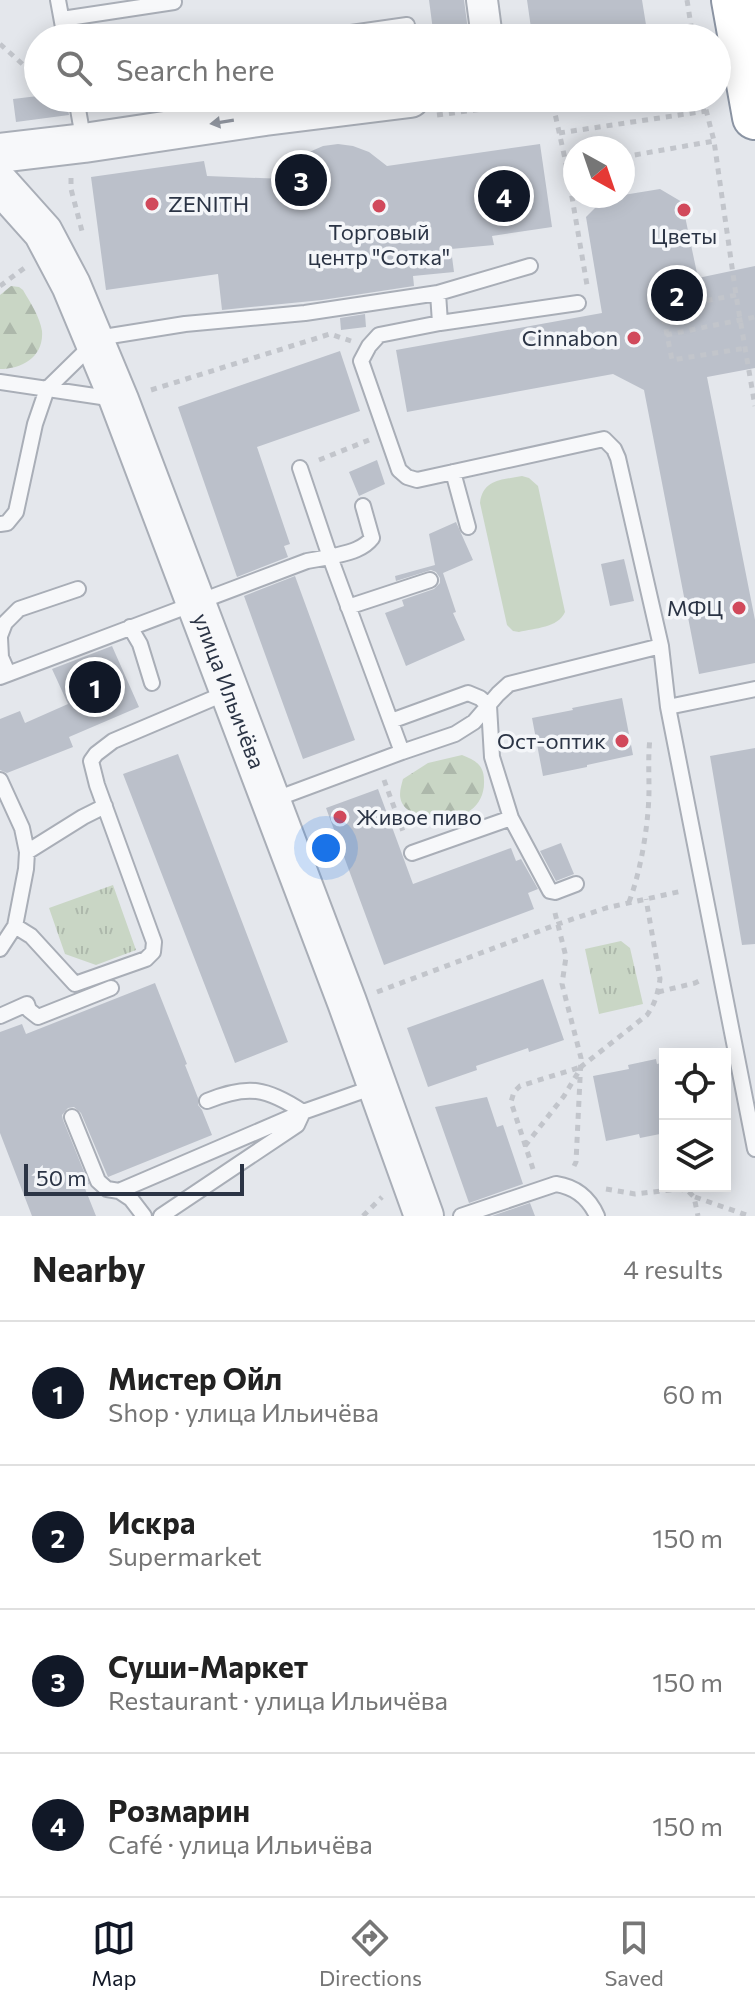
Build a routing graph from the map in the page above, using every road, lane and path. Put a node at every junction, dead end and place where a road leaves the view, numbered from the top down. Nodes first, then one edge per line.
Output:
1 (58, 0) edge
2 (482, 0) edge
3 (687, 0) edge
4 (716, 1) edge
5 (174, 2) dead end
6 (688, 8) junction
7 (62, 19) junction
8 (63, 24) edge
9 (485, 24) edge
10 (699, 24) edge
11 (713, 24) edge
12 (0, 44) edge
13 (24, 65) edge
14 (731, 76) edge
15 (76, 112) edge
16 (246, 112) edge
17 (555, 112) edge
18 (699, 112) edge
19 (706, 112) edge
20 (755, 117) edge
21 (559, 133) junction
22 (714, 141) junction
23 (563, 150) edge
24 (0, 153) edge
25 (635, 155) edge
26 (77, 158) junction
27 (0, 184) edge
28 (574, 208) edge
29 (83, 233) dead end
30 (530, 266) dead end
31 (21, 270) dead end
32 (0, 286) edge
33 (438, 293) junction
34 (736, 295) junction
35 (578, 303) joint
36 (755, 317) edge
37 (440, 323) junction
38 (666, 335) junction
39 (95, 342) junction
40 (355, 343) dead end
41 (746, 348) junction
42 (0, 382) edge
43 (47, 389) junction
44 (119, 400) junction
45 (755, 406) edge
46 (371, 440) dead end
47 (336, 453) dead end
48 (300, 468) dead end
49 (453, 472) junction
50 (363, 506) dead end
51 (0, 524) edge
52 (468, 527) dead end
53 (330, 557) junction
54 (430, 580) dead end
55 (78, 589) dead end
56 (196, 602) junction
57 (348, 607) junction
58 (130, 627) junction
59 (0, 637) edge
60 (661, 646) junction
61 (4, 675) edge
62 (152, 683) dead end
63 (755, 689) edge
64 (230, 692) junction
65 (489, 706) junction
66 (668, 707) junction
67 (391, 721) junction
68 (402, 752) junction
69 (377, 762) junction
70 (0, 780) edge
71 (269, 801) junction
72 (105, 806) junction
73 (511, 818) junction
74 (27, 852) junction
75 (412, 853) joint
76 (576, 884) dead end
77 (703, 886) junction
78 (550, 891) junction
79 (646, 899) junction
80 (629, 903) junction
81 (558, 924) junction
82 (15, 926) junction
83 (0, 949) edge
84 (719, 971) junction
85 (111, 988) dead end
86 (658, 992) junction
87 (347, 1002) junction
88 (0, 1016) edge
89 (582, 1066) junction
90 (377, 1086) junction
91 (749, 1086) edge
92 (207, 1101) dead end
93 (303, 1112) junction
94 (72, 1117) dead end
95 (525, 1146) junction
96 (755, 1149) edge
97 (576, 1162) junction
98 (586, 1171) dead end
99 (597, 1180) dead end
100 (565, 1185) junction
101 (540, 1189) junction
102 (389, 1190) dead end
103 (119, 1191) junction
104 (694, 1197) junction
105 (746, 1215) edge
106 (144, 1216) edge
107 (161, 1216) edge
108 (363, 1216) edge
109 (424, 1216) edge
110 (461, 1216) edge
111 (597, 1216) edge
112 (698, 1216) edge

1 - 7 lane
2 - 9 street
3 - 6 path
4 - 6 path
4 - 11 highway
5 - 7 lane
6 - 10 path
7 - 8 lane
12 - 13 path
14 - 20 highway
15 - 26 lane
16 -> 26 street
17 - 21 path
18 - 21 path
19 - 22 path
21 - 23 path
22 - 25 path
22 - 34 path
24 - 26 street
26 - 29 path
27 - 39 street, улица Ильичёва
28 - 35 path
30 - 33 lane
31 - 32 path
33 - 37 lane
33 - 39 lane
34 - 38 path
34 - 41 path
35 - 37 lane
36 - 38 path, bridge
37 - 49 lane
38 - 41 path
39 - 43 lane
39 - 44 street, улица Ильичёва
40 - 44 path
41 - 45 path
42 - 43 lane
43 - 44 lane
43 - 51 lane
44 - 56 street, улица Ильичёва
46 - 47 path
48 - 53 lane
49 - 52 lane
49 - 60 lane
50 - 53 lane
53 - 56 lane
53 - 57 lane
54 - 57 lane
55 - 59 lane
56 - 58 lane
56 - 64 street, улица Ильичёва
57 - 67 lane
58 - 61 lane
58 - 62 lane
59 - 61 lane
60 - 65 lane
60 - 66 lane
63 - 66 lane
64 - 71 street, улица Ильичёва
64 - 72 lane
65 - 67 lane
65 - 68 lane
65 - 73 lane
66 - 77 lane
66 - 80 path
67 - 68 lane
68 - 69 lane
69 - 71 lane
69 - 75 path
70 - 74 lane
71 - 87 street, улица Ильичёва
72 - 74 lane
72 - 82 lane
73 - 75 lane
73 - 78 lane
74 - 82 lane
76 - 78 lane
77 - 79 path
77 - 84 lane
78 - 81 path
79 - 80 path
79 - 86 path
80 - 81 path
81 - 87 path
81 - 89 path
82 - 83 lane
84 - 86 path
84 - 91 lane
85 - 88 lane
86 - 89 path
87 - 90 street, улица Ильичёва
89 - 95 path
89 - 95 path
89 - 97 path
90 - 93 lane
90 - 109 street, улица Ильичёва
91 - 96 lane
92 - 93 lane
93 - 103 lane
93 - 107 lane
94 - 103 lane
95 - 101 path
97 - 98 path
97 - 100 path
99 - 104 path
100 - 101 lane
100 - 111 lane
101 - 110 lane
102 - 108 path
103 - 106 lane
104 - 105 path
104 - 112 path

